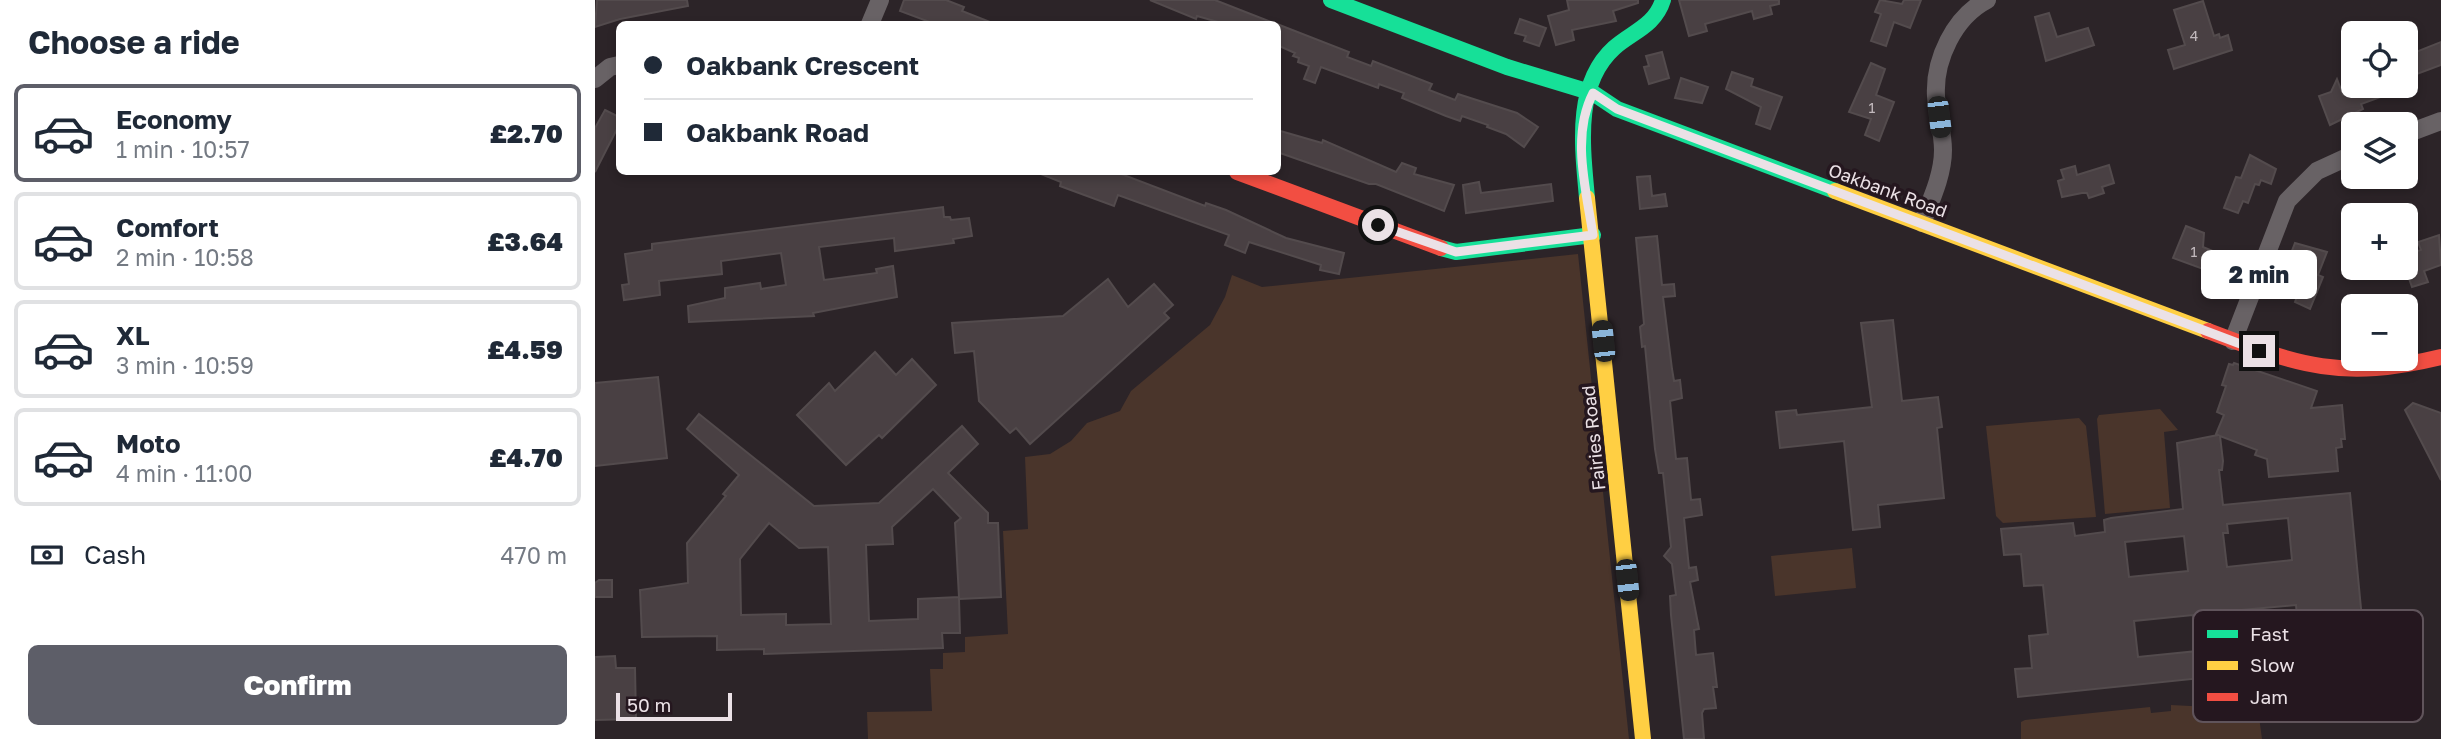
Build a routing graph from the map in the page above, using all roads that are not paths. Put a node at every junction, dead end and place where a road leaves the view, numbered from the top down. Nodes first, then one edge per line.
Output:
1 (880, 0) edge
2 (1331, 0) edge
3 (1663, 0) edge
4 (1987, 0) edge
5 (871, 21) edge
6 (616, 66) edge
7 (595, 79) edge
8 (1593, 93) junction
9 (2441, 121) edge
10 (2418, 130) edge
11 (2341, 160) edge
12 (1245, 175) edge
13 (1922, 222) junction
14 (1593, 235) junction
15 (2233, 341) junction
16 (2441, 357) edge
17 (1643, 739) edge

1 - 5 street
2 - 8 street, Oakbank Road
3 - 8 street, Fairies Road
4 - 13 street
6 - 7 street
8 - 13 street, Oakbank Road
8 - 14 street, Fairies Road
9 - 10 street
11 - 15 street
12 - 14 street
13 - 15 street, Oakbank Road
14 - 17 street, Fairies Road
15 - 16 street, Oakbank Road

